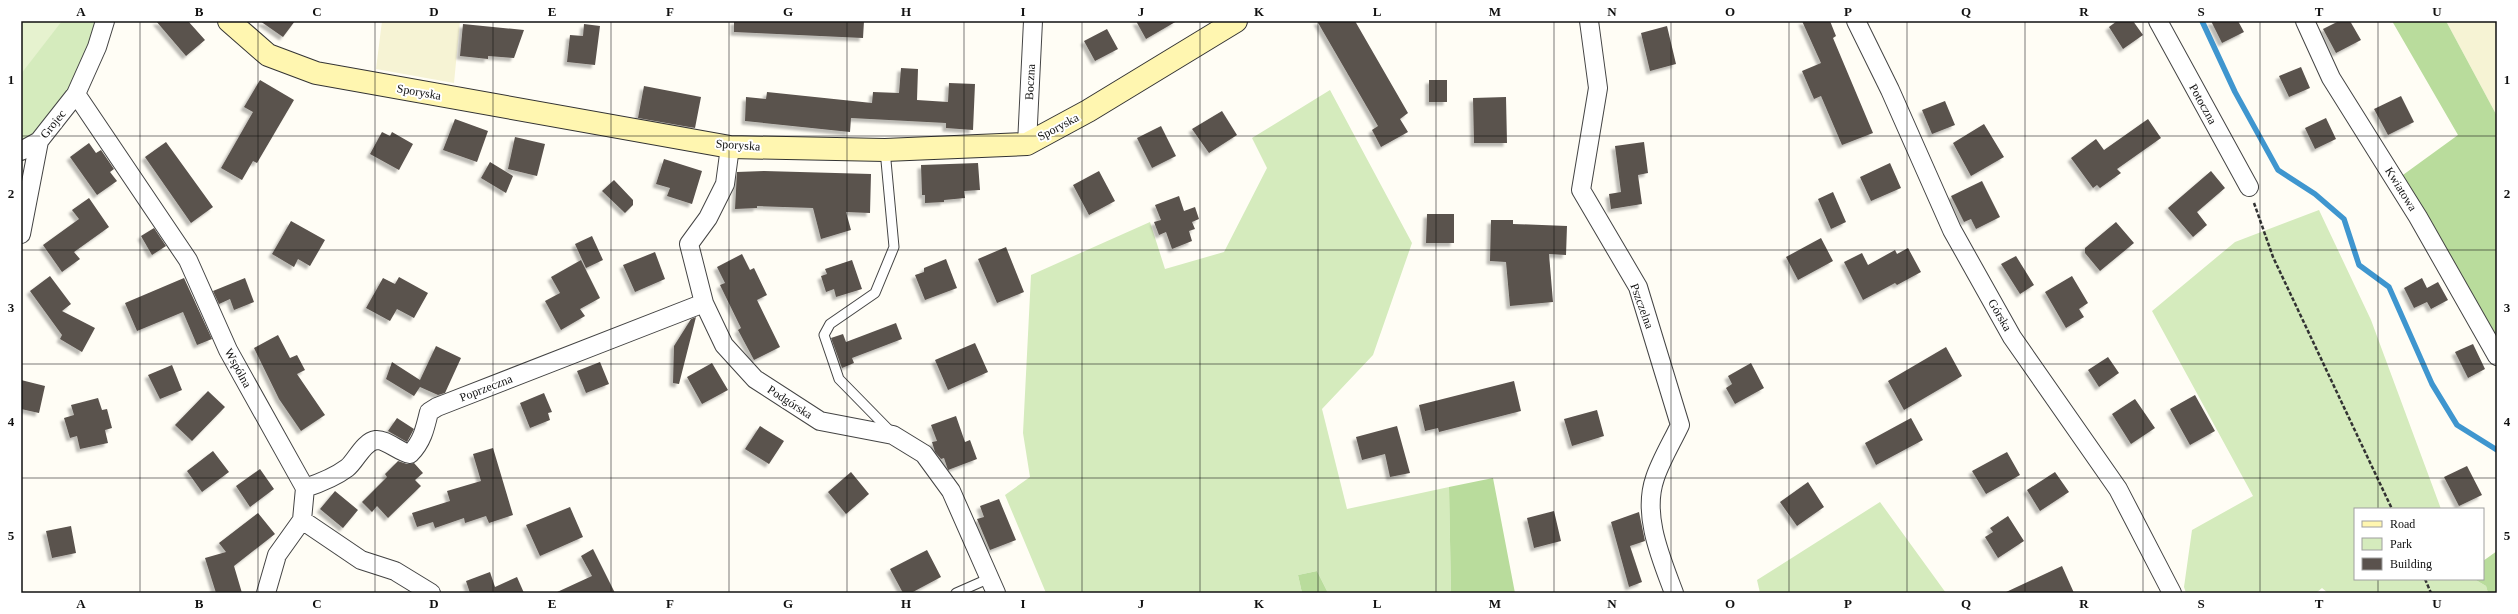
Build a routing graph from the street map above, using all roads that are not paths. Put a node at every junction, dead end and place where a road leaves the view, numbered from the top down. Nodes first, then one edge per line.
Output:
1 (105, 21) edge
2 (229, 21) edge
3 (1033, 21) edge
4 (1236, 21) edge
5 (1589, 21) edge
6 (1856, 21) edge
7 (2158, 21) edge
8 (2305, 21) edge
9 (76, 94) junction
10 (39, 141) junction
11 (1027, 144) junction
12 (730, 146) junction
13 (885, 150) junction
14 (21, 151) edge
15 (2249, 187) road end
16 (21, 234) edge
17 (704, 303) junction
18 (2497, 356) edge
19 (893, 435) junction
20 (305, 488) junction
21 (302, 520) junction
22 (993, 585) edge
23 (266, 593) edge
24 (431, 593) edge
25 (956, 593) edge
26 (1674, 593) edge
27 (2172, 593) edge

1 - 9 street, Grojec
2 - 12 street, Sporyska
3 - 11 street, Boczna
4 - 11 street, Sporyska
5 - 26 street, Pszczelna
6 - 27 street, Górska
7 - 15 street, Potoczna
8 - 18 street, Kwiatowa
9 - 10 street, Grojec
9 - 20 street, Wspólna
10 - 14 street
10 - 16 street, Grojec
11 - 13 street, Sporyska
12 - 13 street, Sporyska
12 - 17 street, Podgórska
13 - 19 lane
17 - 19 street, Podgórska
17 - 20 street, Poprzeczna
19 - 22 street, Podgórska
20 - 21 street
21 - 23 street
21 - 24 street
22 - 25 lane

